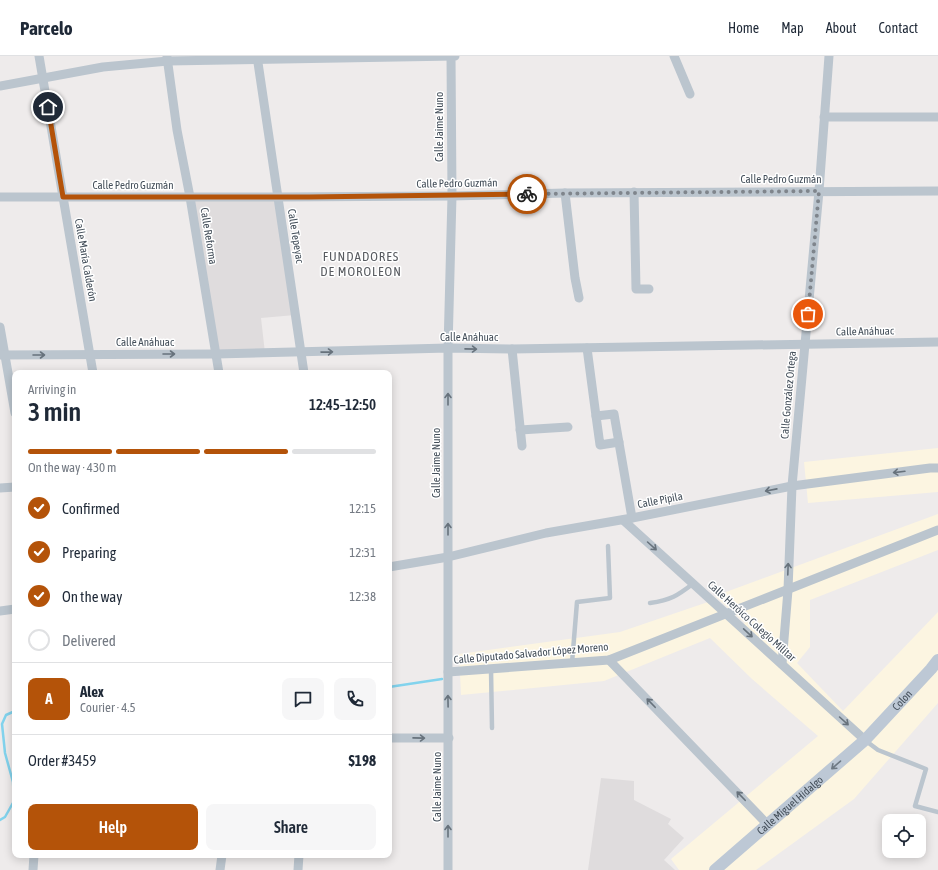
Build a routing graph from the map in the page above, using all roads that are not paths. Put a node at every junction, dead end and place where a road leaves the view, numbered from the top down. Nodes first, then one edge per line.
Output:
1 (39, 56) edge
2 (452, 56) edge
3 (674, 56) edge
4 (829, 56) edge
5 (257, 57) edge
6 (168, 59) edge
7 (44, 77) junction
8 (0, 86) edge
9 (690, 94) dead end
10 (824, 117) junction
11 (938, 117) edge
12 (819, 191) junction
13 (938, 191) edge
14 (634, 192) junction
15 (565, 193) junction
16 (452, 196) junction
17 (0, 197) edge
18 (63, 197) junction
19 (190, 197) junction
20 (278, 197) junction
21 (649, 289) dead end
22 (579, 298) dead end
23 (0, 327) edge
24 (938, 342) edge
25 (805, 344) junction
26 (448, 348) junction
27 (587, 348) junction
28 (512, 349) junction
29 (301, 352) junction
30 (90, 354) junction
31 (216, 354) junction
32 (2, 355) edge
33 (93, 370) edge
34 (219, 370) edge
35 (304, 370) edge
36 (12, 400) edge
37 (596, 416) junction
38 (568, 427) dead end
39 (520, 430) junction
40 (619, 442) junction
41 (522, 446) dead end
42 (938, 468) edge
43 (792, 486) junction
44 (12, 487) edge
45 (0, 488) edge
46 (628, 519) junction
47 (938, 530) edge
48 (608, 546) dead end
49 (448, 557) junction
50 (392, 566) edge
51 (694, 583) junction
52 (788, 590) junction
53 (650, 603) dead end
54 (12, 609) edge
55 (0, 610) edge
56 (728, 614) junction
57 (609, 660) junction
58 (938, 660) edge
59 (572, 663) junction
60 (782, 664) junction
61 (491, 670) junction
62 (448, 672) junction
63 (492, 728) dead end
64 (392, 738) edge
65 (449, 738) junction
66 (865, 740) junction
67 (938, 812) edge
68 (768, 824) junction
69 (34, 858) edge
70 (222, 858) edge
71 (298, 858) edge
72 (33, 870) edge
73 (220, 870) edge
74 (298, 870) edge
75 (448, 870) edge
76 (715, 870) edge

1 - 7 street, Calle María Calderón
2 - 5 street
2 - 16 street, Calle Jaime Nuno
3 - 9 street
4 - 10 street, Calle González Ortega
5 - 6 street
5 - 20 street, Calle Tepeyac
6 - 7 street
6 - 19 street, Calle Reforma
7 - 8 street
7 - 18 street, Calle María Calderón
10 - 11 street
10 - 12 street, Calle González Ortega
12 - 13 street, Calle Pedro Guzmán
12 - 14 street, Calle Pedro Guzmán
12 - 25 street, Calle González Ortega
14 - 15 street, Calle Pedro Guzmán
14 - 21 street
15 - 16 street, Calle Pedro Guzmán
15 - 22 street
16 - 20 street, Calle Pedro Guzmán
16 - 26 street, Calle Jaime Nuno
17 - 18 street, Calle Pedro Guzmán
18 - 19 street, Calle Pedro Guzmán
18 - 30 street, Calle María Calderón
19 - 20 street, Calle Pedro Guzmán
19 - 31 street, Calle Reforma
20 - 29 street, Calle Tepeyac
23 - 32 street
24 - 25 street, Calle Anáhuac
25 - 27 street, Calle Anáhuac
25 - 43 street, Calle González Ortega
26 -> 28 street, Calle Anáhuac
29 -> 26 street, Calle Anáhuac
49 -> 26 street, Calle Jaime Nuno
27 - 28 street, Calle Anáhuac
27 - 37 street
28 - 39 street
29 - 31 street, Calle Anáhuac
29 - 35 street, Calle Tepeyac
30 -> 31 street, Calle Anáhuac
32 -> 30 street, Calle Anáhuac
30 - 33 street, Calle María Calderón
31 - 34 street, Calle Reforma
32 - 36 street
37 - 40 street
37 - 40 street
38 - 39 street
39 - 41 street
40 - 46 street
42 -> 43 street, Calle Pípila
43 -> 46 street, Calle Pípila
52 -> 43 street, Calle González Ortega
44 - 45 street
46 - 49 street, Calle Pípila
46 -> 51 street, Calle Heróico Colegio Militar
47 - 52 street, Calle Diputado Salvador López Moreno
48 - 59 lane
49 - 50 street, Calle Pípila
49 - 62 street, Calle Jaime Nuno
51 - 53 lane
51 - 56 street, Calle Heróico Colegio Militar
52 - 56 street, Calle Diputado Salvador López Moreno
52 - 60 street, Calle González Ortega
54 - 55 street
56 - 57 street, Calle Diputado Salvador López Moreno
56 -> 60 street, Calle Heróico Colegio Militar
57 - 59 street, Calle Diputado Salvador López Moreno
68 -> 57 street
58 - 66 street, Colon
59 - 61 street, Calle Diputado Salvador López Moreno
60 -> 66 street, Calle Heróico Colegio Militar
61 - 62 street, Calle Diputado Salvador López Moreno
61 - 63 lane
65 -> 62 street, Calle Jaime Nuno
64 -> 65 street
75 -> 65 street, Calle Jaime Nuno
66 - 67 lane
66 -> 68 street, Calle Miguel Hidalgo
68 - 76 street, Calle Miguel Hidalgo
69 - 72 street
70 - 73 street
71 - 74 street

